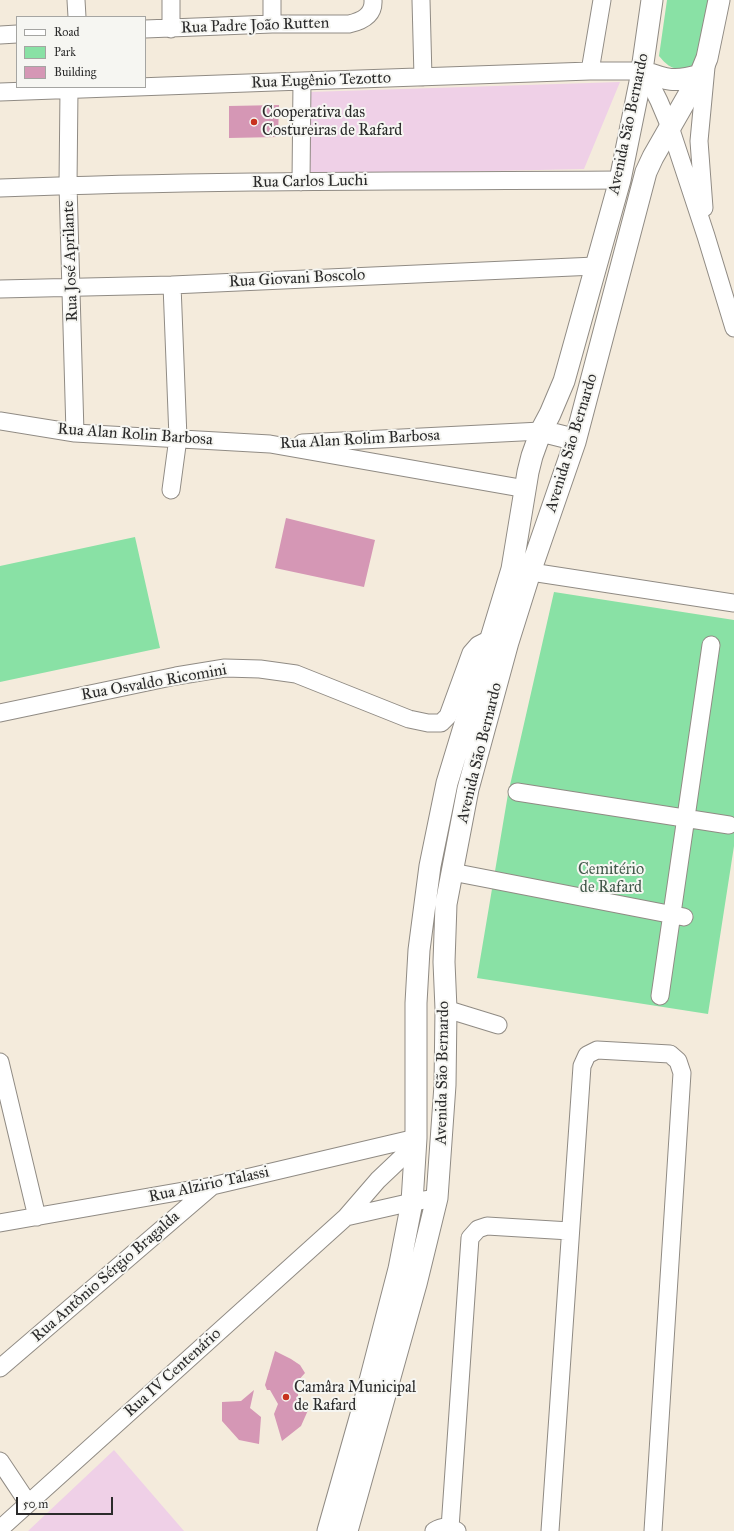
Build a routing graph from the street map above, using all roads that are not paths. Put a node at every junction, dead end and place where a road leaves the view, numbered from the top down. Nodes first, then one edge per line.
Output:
1 (76, 0) edge
2 (171, 0) edge
3 (272, 0) edge
4 (373, 0) edge
5 (420, 0) edge
6 (602, 0) edge
7 (652, 0) edge
8 (719, 0) edge
9 (77, 16) edge
10 (272, 24) junction
11 (146, 29) edge
12 (171, 29) junction
13 (16, 34) edge
14 (0, 35) edge
15 (704, 67) junction
16 (590, 71) junction
17 (641, 74) junction
18 (423, 77) junction
19 (302, 81) junction
20 (146, 87) edge
21 (121, 88) edge
22 (69, 90) junction
23 (0, 92) edge
24 (670, 128) junction
25 (620, 180) junction
26 (301, 182) junction
27 (68, 185) junction
28 (0, 188) edge
29 (706, 236) junction
30 (595, 266) junction
31 (172, 285) junction
32 (72, 287) junction
33 (0, 289) edge
34 (734, 328) edge
35 (0, 421) edge
36 (541, 431) junction
37 (75, 433) junction
38 (178, 438) junction
39 (575, 442) junction
40 (270, 444) junction
41 (560, 487) junction
42 (526, 489) junction
43 (171, 490) dead end
44 (521, 570) junction
45 (734, 603) edge
46 (490, 639) junction
47 (711, 645) dead end
48 (0, 713) edge
49 (447, 783) junction
50 (468, 788) junction
51 (517, 792) dead end
52 (686, 818) junction
53 (729, 825) dead end
54 (452, 872) junction
55 (678, 916) junction
56 (660, 996) dead end
57 (416, 1003) junction
58 (446, 1009) junction
59 (498, 1025) dead end
60 (0, 1062) edge
61 (416, 1141) junction
62 (212, 1186) junction
63 (437, 1198) junction
64 (412, 1202) junction
65 (37, 1217) junction
66 (346, 1218) junction
67 (0, 1223) edge
68 (570, 1231) junction
69 (0, 1368) edge
70 (0, 1462) edge
71 (28, 1503) junction
72 (0, 1529) edge
73 (447, 1530) edge
74 (328, 1531) edge
75 (347, 1531) edge
76 (550, 1531) edge
77 (653, 1531) edge

1 - 9 street
2 - 12 street
3 - 10 street
4 - 10 street, Rua Padre João Rutten
5 - 18 street
6 - 16 street
7 - 17 main road, Avenida São Bernardo
8 - 15 main road, Avenida São Bernardo
10 - 12 street, Rua Padre João Rutten
11 - 12 street, Rua Padre João Rutten
13 - 14 street
15 - 17 main road
15 - 24 main road, Avenida São Bernardo
15 - 29 street
16 - 17 street, Rua Eugênio Tezotto
16 - 18 street, Rua Eugênio Tezotto
17 - 24 street
17 - 25 main road, Avenida São Bernardo
18 - 19 street, Rua Eugênio Tezotto
19 - 20 street, Rua Eugênio Tezotto
19 - 26 street
21 - 22 street, Rua Eugênio Tezotto
22 - 23 street, Rua Eugênio Tezotto
22 - 27 street, Rua José Aprilante
24 - 29 street
24 - 39 main road, Avenida São Bernardo
25 - 26 street, Rua Carlos Luchi
25 - 30 main road, Avenida São Bernardo
26 - 27 street, Rua Carlos Luchi
27 - 28 street, Rua Carlos Luchi
27 - 32 street, Rua José Aprilante
29 - 34 street
30 - 31 street, Rua Giovani Boscolo
30 - 36 main road, Avenida São Bernardo
31 - 32 street, Rua Giovani Boscolo
31 - 38 street
32 - 33 street, Rua Giovani Boscolo
32 - 37 street, Rua José Aprilante
35 - 37 street, Rua Alan Rolin Barbosa
36 - 39 main road
36 - 40 street, Rua Alan Rolim Barbosa
36 - 42 main road, Avenida São Bernardo
37 - 38 street, Rua Alan Rolin Barbosa
38 - 40 street, Rua Alan Rolin Barbosa
38 - 43 street
39 - 41 main road, Avenida São Bernardo
40 - 42 street, Rua Alan Rolim Barbosa
41 - 42 main road
41 - 44 main road, Avenida São Bernardo
42 - 44 main road, Avenida São Bernardo
44 - 45 street
44 - 46 main road, Avenida São Bernardo
44 - 50 main road, Avenida São Bernardo
46 - 48 street, Rua Osvaldo Ricomini
46 - 49 main road, Avenida São Bernardo
47 - 52 street
49 - 50 main road
49 - 57 main road, Avenida São Bernardo
50 - 54 main road, Avenida São Bernardo
51 - 52 street
52 - 53 street
52 - 55 street
54 - 55 street
54 - 58 main road, Avenida São Bernardo
55 - 56 street
57 - 58 main road
57 - 61 main road, Avenida São Bernardo
58 - 59 street
58 - 63 main road, Avenida São Bernardo
60 - 65 street
61 - 62 street, Rua Alzirio Talassi
61 - 64 main road, Avenida São Bernardo
61 - 66 street, Rua IV Centenário
62 - 65 street, Rua Alzirio Talassi
62 - 69 street, Rua Antônio Sérgio Bragalda
63 - 64 street, Rua IV Centenário
63 - 75 main road, Avenida São Bernardo
64 - 66 street, Rua IV Centenário
64 - 74 main road, Avenida São Bernardo
65 - 67 street, Rua Alzirio Talassi
66 - 71 street, Rua IV Centenário
68 - 73 street
68 - 76 street
68 - 77 street
70 - 71 street
71 - 72 street, Rua IV Centenário

